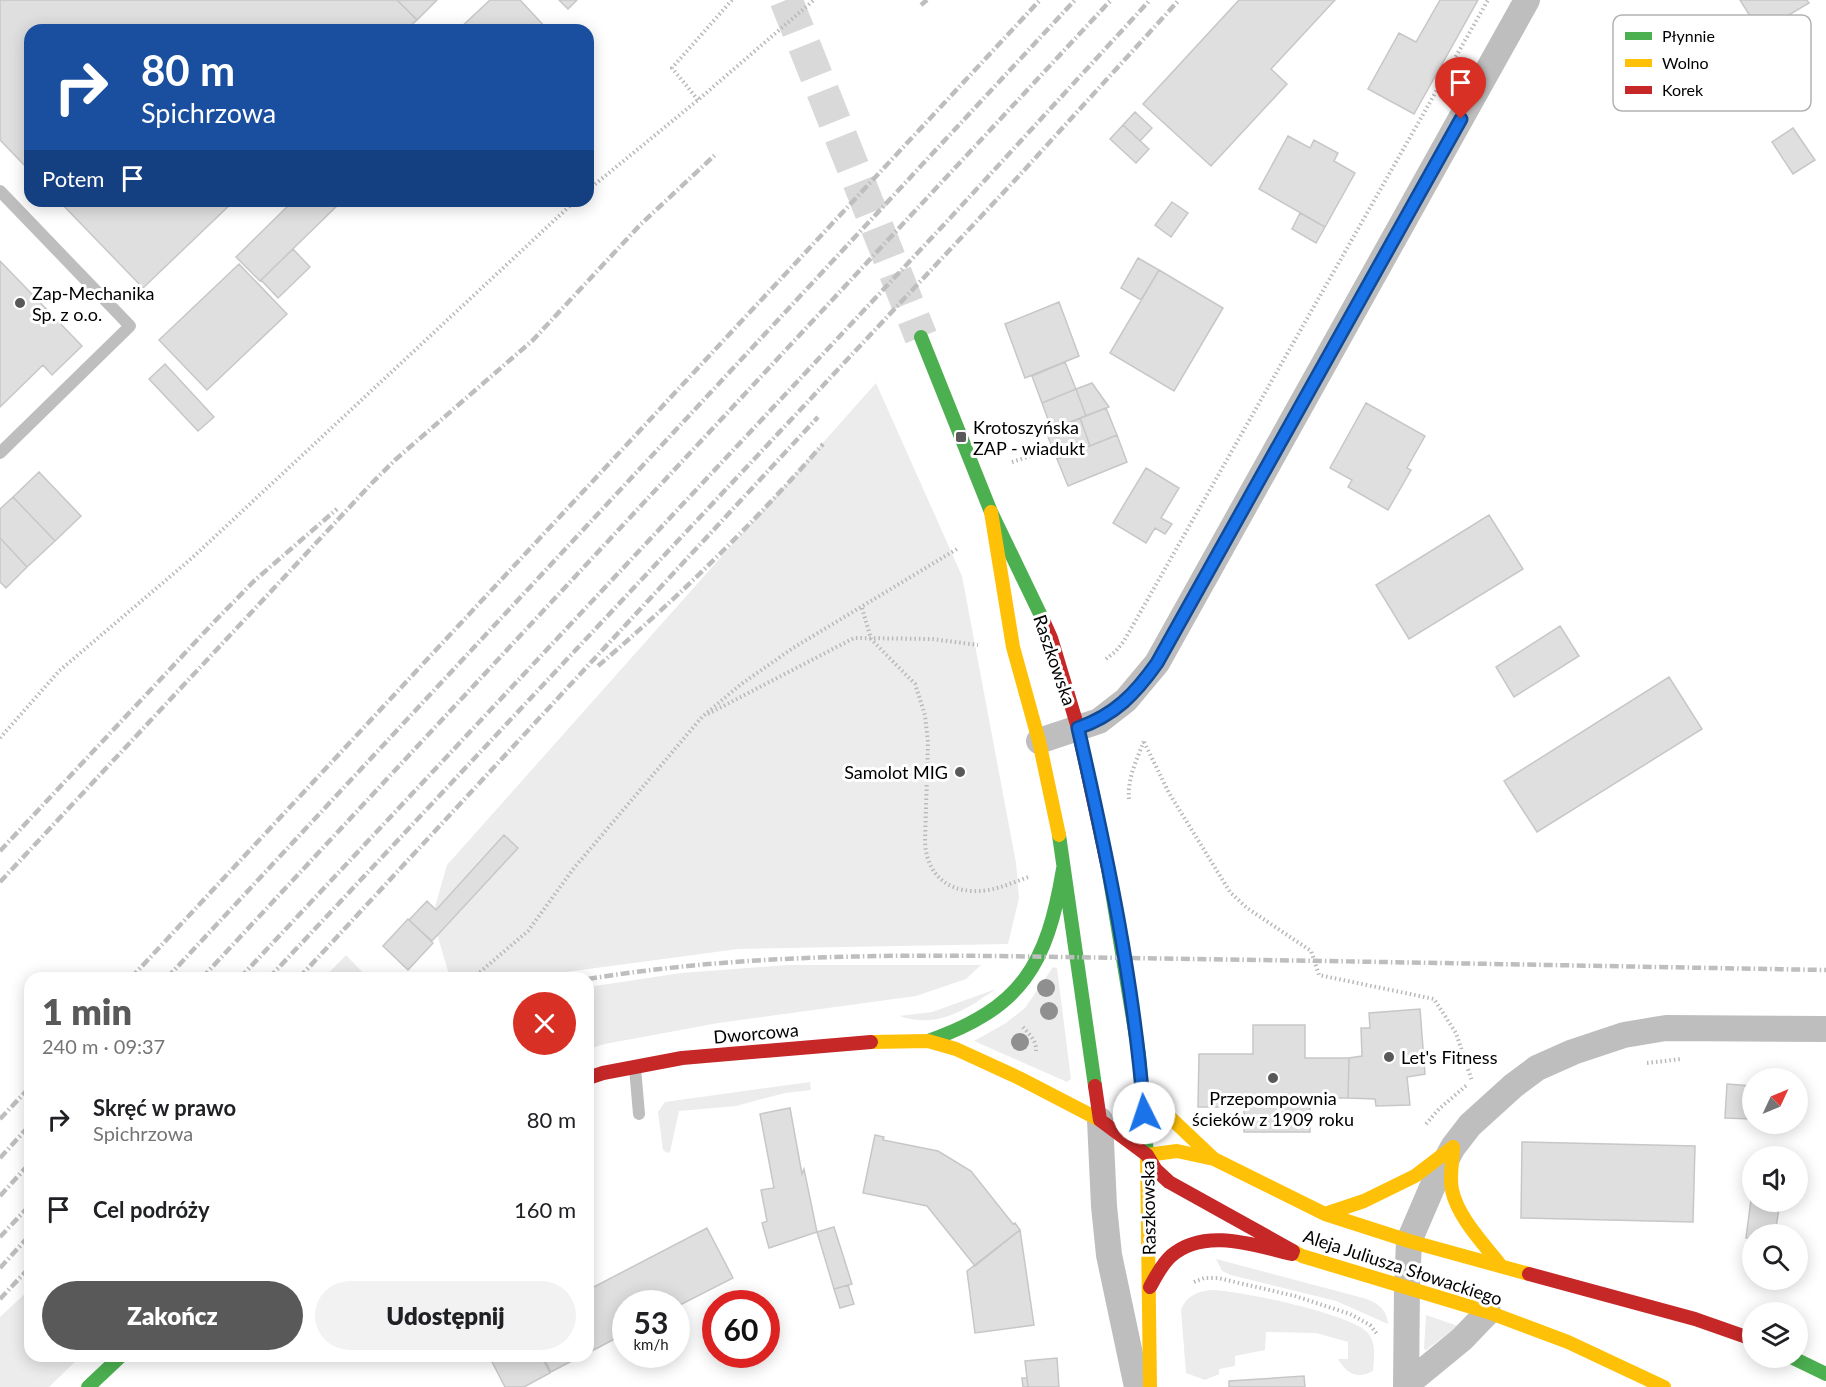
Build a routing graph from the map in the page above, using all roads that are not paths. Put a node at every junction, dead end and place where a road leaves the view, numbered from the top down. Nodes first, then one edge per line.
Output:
1 (1527, 0) edge
2 (0, 191) edge
3 (921, 338) tunnel mouth
4 (0, 453) edge
5 (991, 512) junction
6 (1078, 728) junction
7 (1040, 741) junction
8 (1063, 862) junction
9 (1826, 1029) edge
10 (928, 1041) junction
11 (635, 1066) junction
12 (594, 1076) edge
13 (1142, 1091) junction
14 (639, 1114) dead end
15 (1100, 1120) junction
16 (1453, 1147) junction
17 (1147, 1155) junction
18 (1214, 1159) junction
19 (1325, 1214) junction
20 (1409, 1241) junction
21 (1302, 1256) junction
22 (1501, 1266) junction
23 (1150, 1287) junction
24 (1407, 1287) junction
25 (1488, 1312) junction
26 (1742, 1336) edge
27 (115, 1362) edge
28 (1808, 1366) edge
29 (1826, 1374) edge
30 (1404, 1386) edge
31 (88, 1387) edge
32 (1137, 1387) edge
33 (1150, 1387) edge
34 (1664, 1387) edge

1 - 6 street
2 - 4 lane
3 - 5 main road, Raszkowska
5 - 6 main road, Raszkowska
5 - 7 main road, Raszkowska
6 - 7 street
6 - 13 main road, Raszkowska
7 - 8 main road, Raszkowska
8 - 10 main road, Dworcowa
8 - 15 main road, Raszkowska
9 - 16 street
10 - 11 main road, Dworcowa
10 - 15 main road, Dworcowa
11 - 12 main road, Dworcowa
11 - 14 lane
13 - 17 main road, Raszkowska
13 - 18 main road, Aleja Juliusza Słowackiego
15 - 17 main road, Aleja Juliusza Słowackiego
15 - 32 street, Raszkowska
16 - 19 main road
16 - 20 street
16 - 22 main road
17 - 18 main road, Aleja Juliusza Słowackiego
17 - 21 main road, Aleja Juliusza Słowackiego
17 - 23 main road, Raszkowska
18 - 19 main road, Aleja Juliusza Słowackiego
19 - 20 main road, Aleja Juliusza Słowackiego
20 - 22 main road, Aleja Juliusza Słowackiego
20 - 24 street
21 - 23 main road
21 - 24 main road, Aleja Juliusza Słowackiego
22 - 26 main road, Aleja Juliusza Słowackiego
23 - 33 main road, Raszkowska
24 - 25 main road, Aleja Juliusza Słowackiego
24 - 30 street
25 - 30 street
25 - 34 main road, Aleja Juliusza Słowackiego
27 - 31 main road
28 - 29 main road

